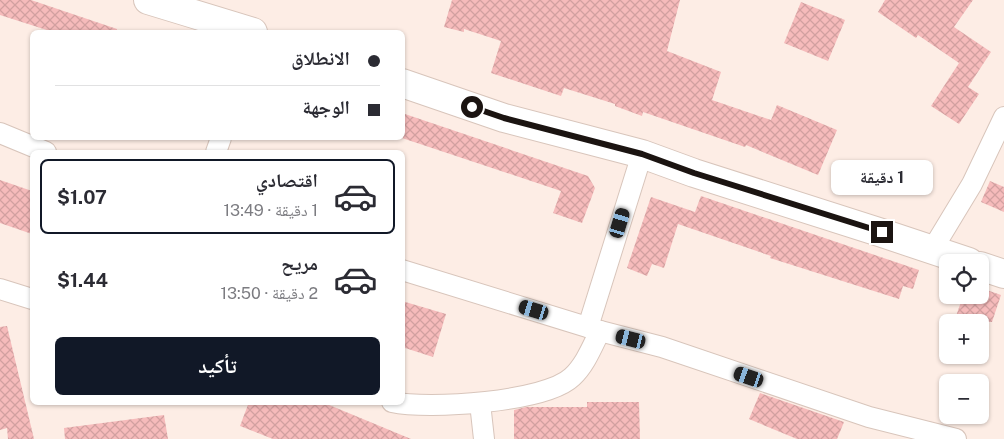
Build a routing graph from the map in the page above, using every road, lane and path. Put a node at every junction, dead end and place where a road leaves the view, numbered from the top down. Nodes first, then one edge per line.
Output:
1 (148, 0) edge
2 (246, 30) edge
3 (405, 84) edge
4 (1004, 117) edge
5 (0, 133) edge
6 (41, 150) edge
7 (642, 154) junction
8 (932, 250) junction
9 (944, 254) edge
10 (989, 269) edge
11 (405, 271) edge
12 (1004, 274) edge
13 (0, 289) edge
14 (30, 298) edge
15 (594, 329) junction
16 (480, 403) junction
17 (405, 405) edge
18 (484, 439) edge
19 (956, 439) edge

1 - 2 main road
3 - 7 main road
4 - 8 street
5 - 6 street
7 - 8 main road
7 - 15 street
8 - 9 main road
10 - 12 main road
11 - 15 street
13 - 14 street
15 - 16 street
15 - 19 street
16 - 17 street
16 - 18 street

